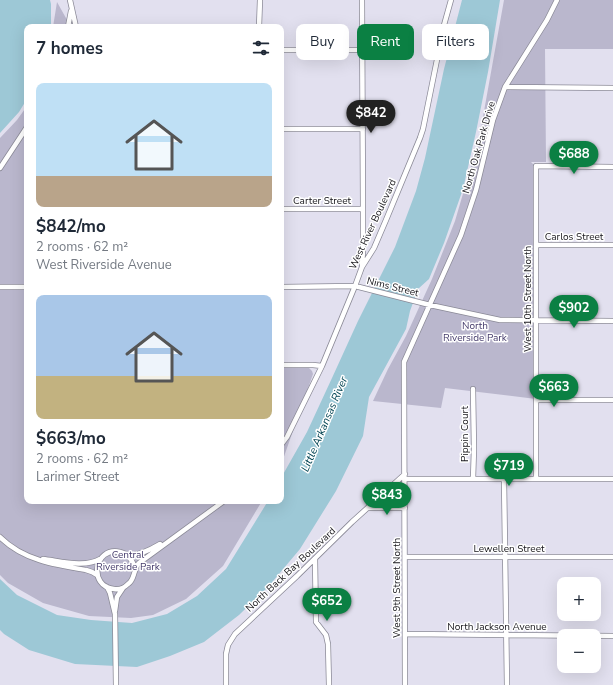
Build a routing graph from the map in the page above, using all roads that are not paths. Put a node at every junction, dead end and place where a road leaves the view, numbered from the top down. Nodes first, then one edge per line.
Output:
1 (70, 0) edge
2 (260, 0) edge
3 (362, 0) edge
4 (451, 0) edge
5 (557, 0) edge
6 (72, 9) junction
7 (69, 24) edge
8 (75, 24) edge
9 (259, 24) edge
10 (362, 24) edge
11 (284, 50) edge
12 (357, 50) edge
13 (362, 60) edge
14 (506, 87) junction
15 (613, 88) edge
16 (284, 129) edge
17 (363, 129) junction
18 (24, 132) edge
19 (613, 167) edge
20 (0, 168) edge
21 (284, 209) edge
22 (363, 209) junction
23 (536, 245) junction
24 (613, 245) edge
25 (362, 267) junction
26 (355, 286) junction
27 (0, 287) edge
28 (24, 287) edge
29 (284, 287) edge
30 (430, 305) junction
31 (536, 320) junction
32 (613, 322) edge
33 (284, 365) edge
34 (322, 366) junction
35 (473, 389) dead end
36 (536, 400) junction
37 (613, 400) edge
38 (284, 441) edge
39 (405, 477) junction
40 (473, 479) junction
41 (504, 479) junction
42 (536, 479) junction
43 (613, 479) edge
44 (220, 504) edge
45 (368, 508) junction
46 (405, 508) junction
47 (0, 537) edge
48 (171, 539) junction
49 (128, 556) junction
50 (405, 557) junction
51 (506, 557) junction
52 (613, 557) edge
53 (32, 558) junction
54 (100, 559) junction
55 (315, 559) junction
56 (135, 569) junction
57 (97, 575) junction
58 (107, 587) junction
59 (123, 588) junction
60 (115, 614) junction
61 (405, 634) junction
62 (507, 635) junction
63 (613, 636) edge
64 (116, 685) edge
65 (226, 685) edge
66 (329, 685) edge
67 (405, 685) edge
68 (507, 685) edge

1 - 6 street
2 - 9 street
3 - 10 street
4 - 25 street, West River Boulevard
5 - 14 street, North Oak Park Drive
6 - 7 street
6 - 8 street
11 - 12 street
13 - 17 street
14 - 15 street
14 - 30 street, North Oak Park Drive
16 - 17 street
17 - 22 street
18 - 20 street
19 - 23 street, West 10th Street North
21 - 22 street, Carter Street
22 - 25 street
23 - 24 street, Carlos Street
23 - 31 street, West 10th Street North
25 - 26 street, West River Boulevard
26 - 29 street, Nims Street
26 - 30 street, Nims Street
26 - 34 street, West River Boulevard
27 - 28 street
30 - 31 street, Nims Street
30 - 39 street, West 9th Street North
31 - 32 street, Nims Street
31 - 36 street, West 10th Street North
33 - 34 street
34 - 38 street, West River Boulevard
35 - 40 street, Pippin Court
36 - 37 street
36 - 42 street, West 10th Street North
39 - 40 street
39 - 45 street, North Back Bay Boulevard
39 - 46 street, West 9th Street North
40 - 41 street
41 - 42 street
41 - 51 street
42 - 43 street
44 - 48 street
45 - 46 street
45 - 55 street, North Back Bay Boulevard
46 - 50 street, West 9th Street North
47 - 53 street
48 - 49 street
48 - 56 street
49 - 54 street
49 - 56 street
50 - 51 street, Lewellen Street
50 - 61 street, West 9th Street North
51 - 52 street, Lewellen Street
51 - 62 street
53 - 54 street
53 - 57 street
54 - 57 street
55 - 65 street, North Back Bay Boulevard
55 - 66 street
56 - 59 street
57 - 58 street
58 - 59 street
58 - 60 street
59 - 60 street
60 - 64 street
61 - 62 street, North Jackson Avenue
61 - 67 street, West 9th Street North
62 - 63 street, North Jackson Avenue
62 - 68 street

